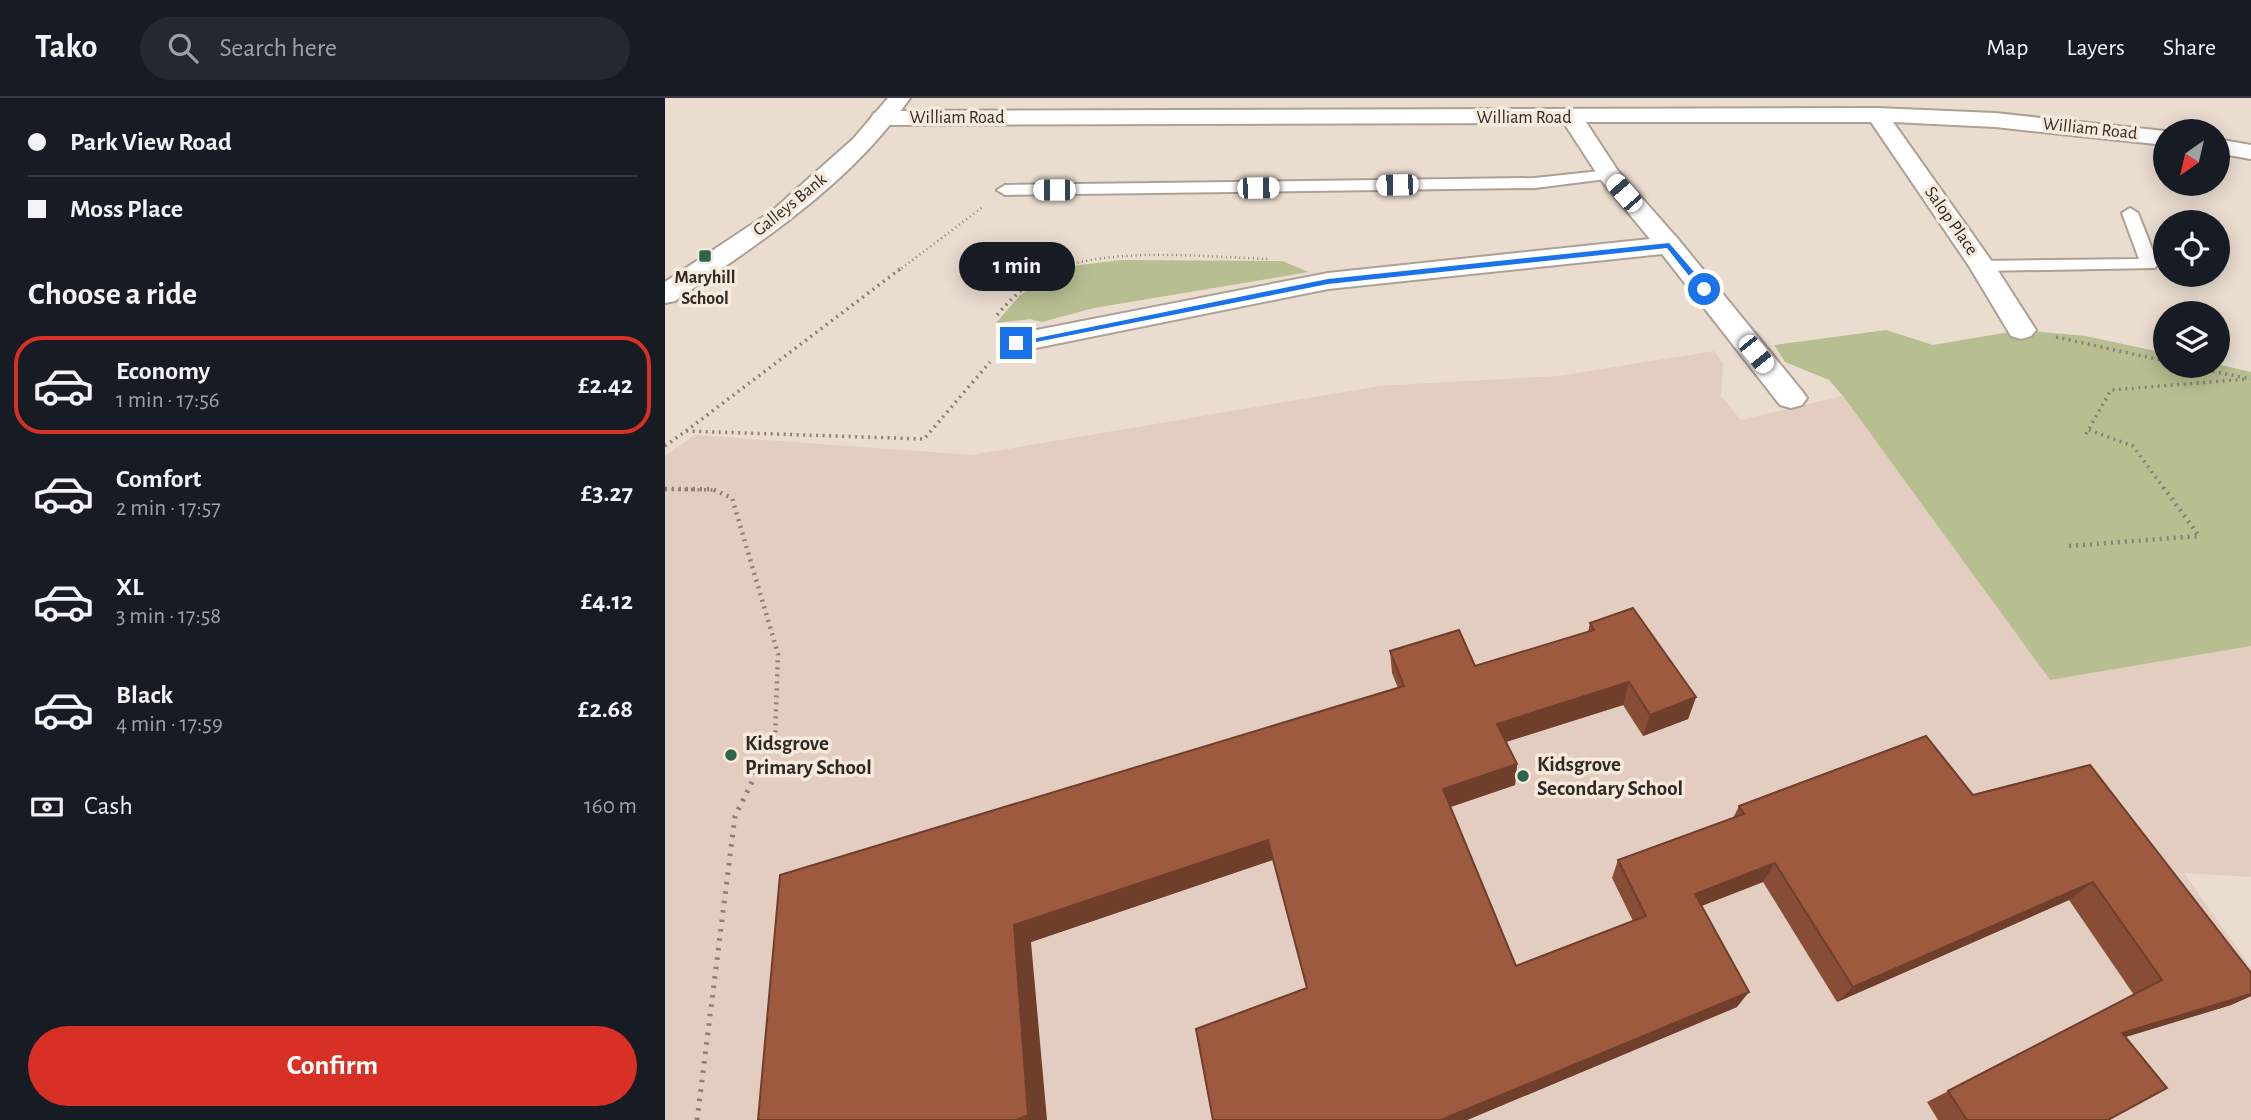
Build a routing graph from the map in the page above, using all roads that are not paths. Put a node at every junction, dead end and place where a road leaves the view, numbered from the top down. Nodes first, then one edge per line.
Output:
1 (899, 98) edge
2 (1877, 116) junction
3 (882, 118) junction
4 (1572, 118) junction
5 (2153, 137) edge
6 (2230, 148) edge
7 (2251, 152) edge
8 (1609, 176) junction
9 (1005, 190) road end
10 (2130, 213) dead end
11 (1669, 245) junction
12 (1982, 266) junction
13 (665, 295) edge
14 (2021, 330) road end
15 (1016, 343) dead end
16 (1791, 398) dead end

1 - 3 street, Galleys Bank
2 - 4 street, William Road
2 - 5 street, William Road
2 - 12 street, Salop Place
3 - 4 street, William Road
3 - 13 street, Galleys Bank
4 - 8 street
6 - 7 street
8 - 9 lane
8 - 11 street
10 - 12 lane
11 - 15 street
11 - 16 street
12 - 14 street, Salop Place

